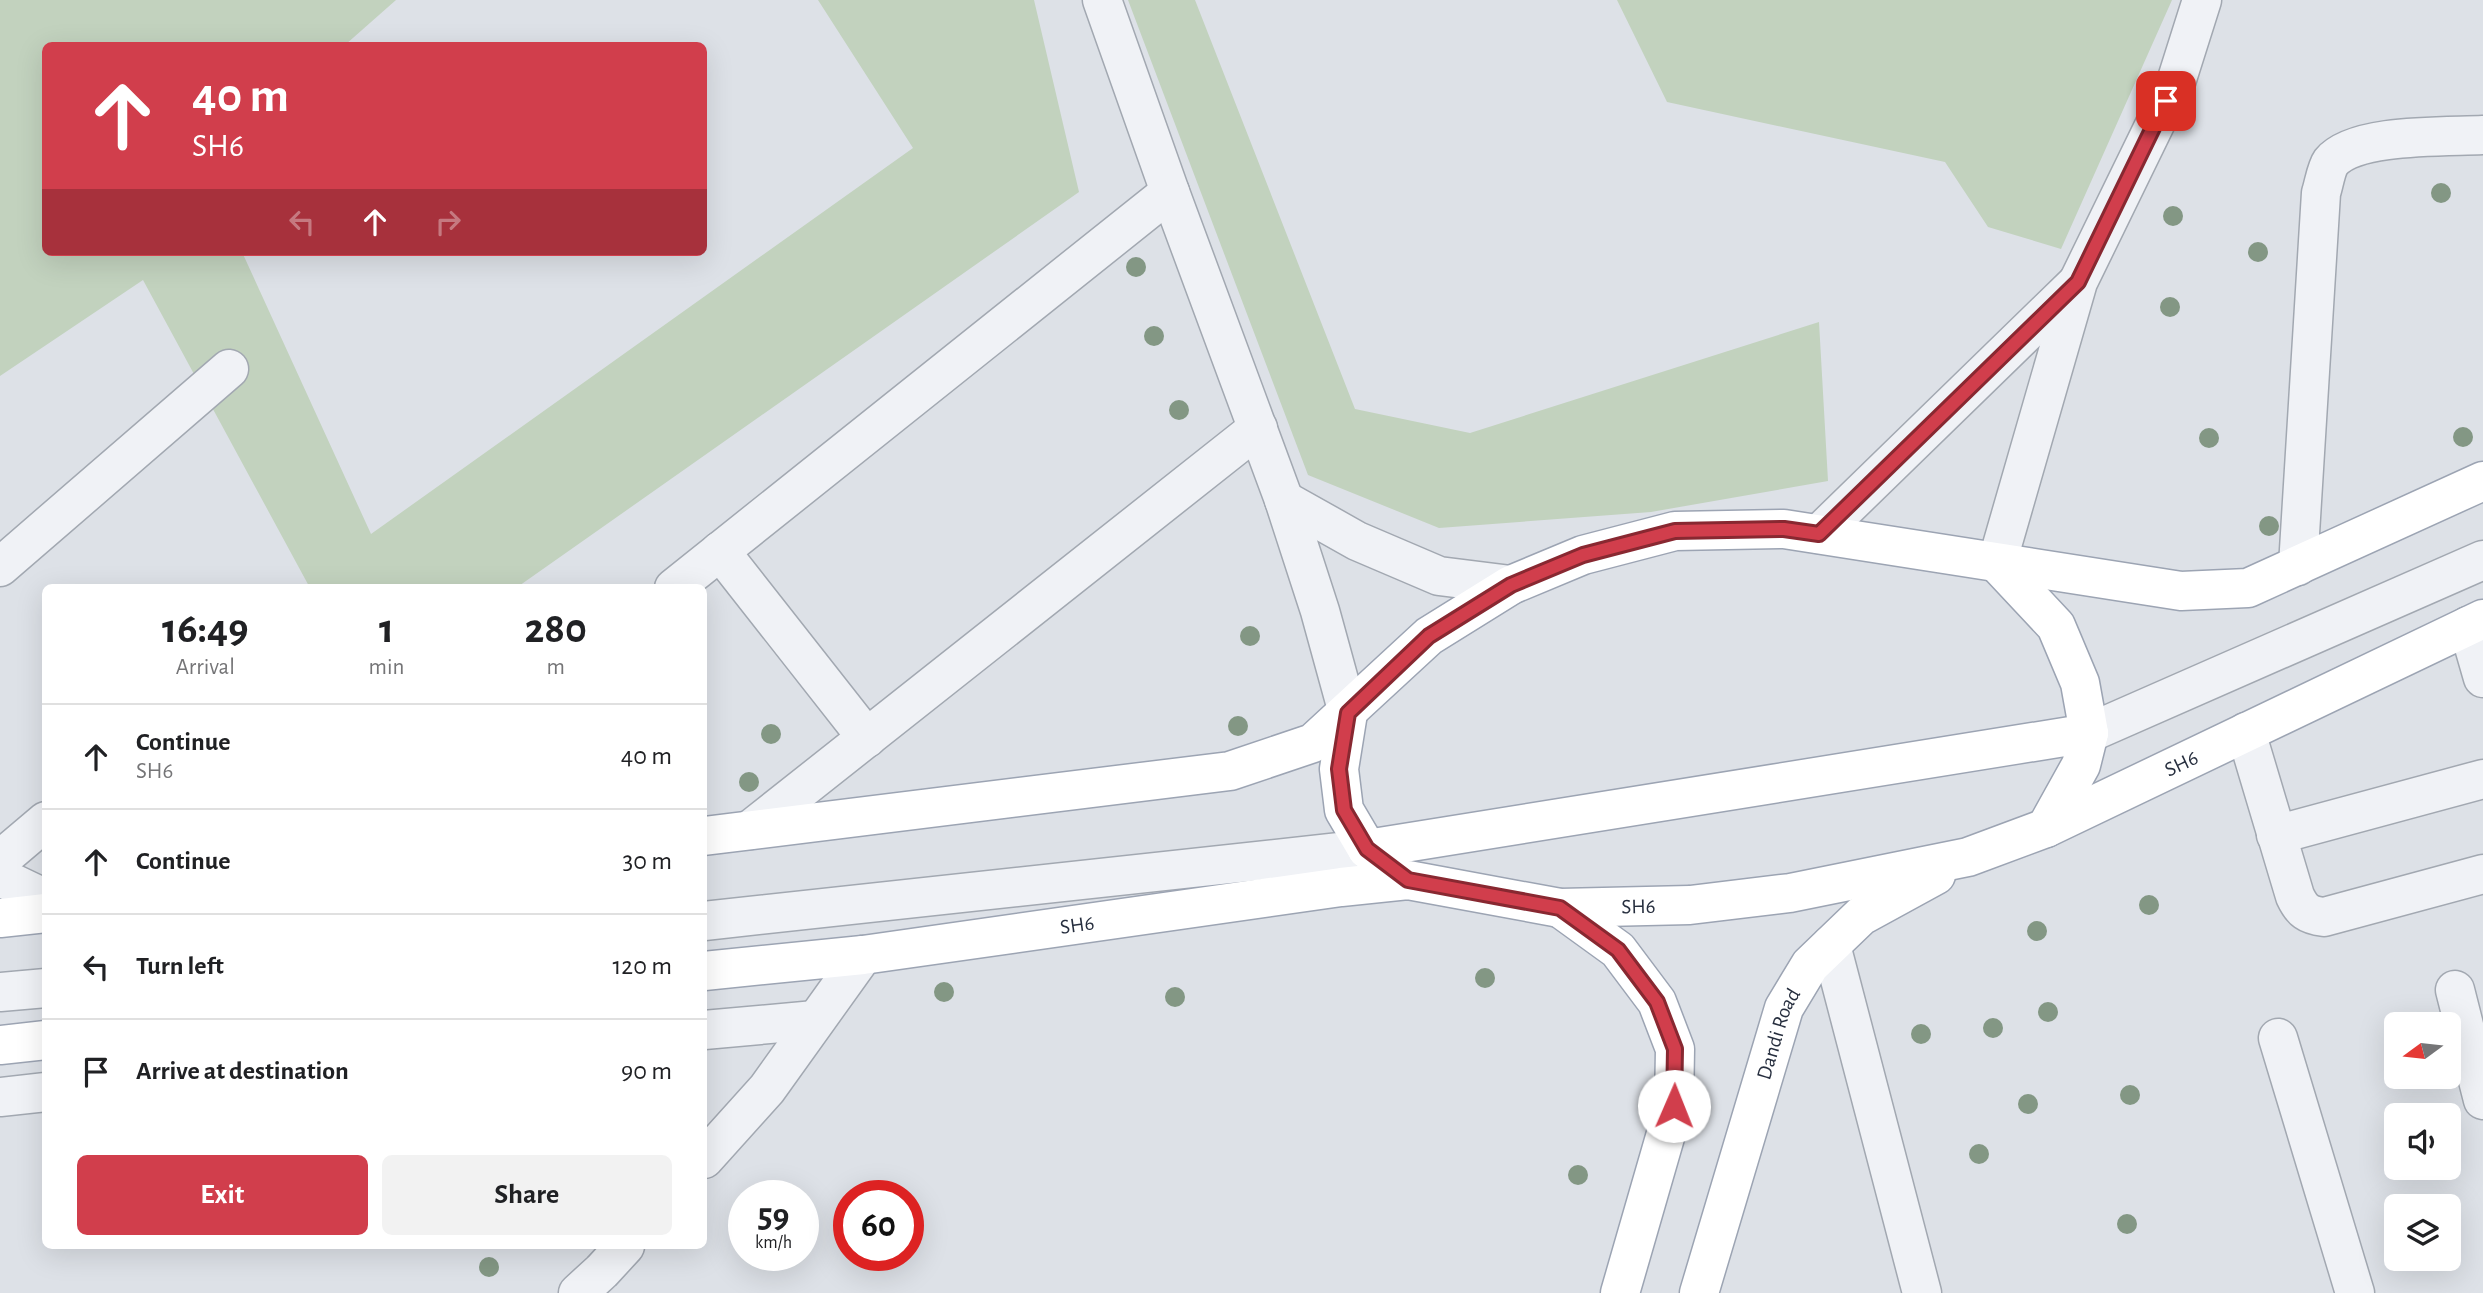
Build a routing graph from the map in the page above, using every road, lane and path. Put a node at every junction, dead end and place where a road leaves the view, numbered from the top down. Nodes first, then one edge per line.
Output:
1 (1102, 0) edge
2 (2202, 0) edge
3 (2483, 135) edge
4 (1170, 192) junction
5 (2078, 282) junction
6 (229, 369) dead end
7 (1258, 428) junction
8 (2483, 481) edge
9 (1284, 500) junction
10 (1819, 534) junction
11 (720, 551) junction
12 (2483, 560) edge
13 (1997, 563) junction
14 (2298, 566) junction
15 (0, 567) edge
16 (679, 584) edge
17 (1511, 585) junction
18 (2476, 622) edge
19 (2483, 678) edge
20 (1348, 713) junction
21 (2246, 732) junction
22 (2089, 733) junction
23 (867, 738) junction
24 (2483, 779) edge
25 (42, 824) edge
26 (2046, 828) junction
27 (750, 830) junction
28 (2276, 835) junction
29 (707, 836) edge
30 (1367, 849) junction
31 (1968, 857) junction
32 (0, 860) edge
33 (2483, 874) edge
34 (0, 877) edge
35 (1408, 880) junction
36 (42, 898) edge
37 (1560, 908) junction
38 (42, 913) edge
39 (0, 918) edge
40 (707, 921) edge
41 (1831, 945) junction
42 (863, 954) junction
43 (707, 971) edge
44 (42, 988) edge
45 (2455, 990) dead end
46 (0, 992) edge
47 (815, 1020) junction
48 (707, 1030) edge
49 (2278, 1038) dead end
50 (42, 1040) edge
51 (0, 1045) edge
52 (42, 1093) edge
53 (0, 1097) edge
54 (2483, 1100) edge
55 (707, 1156) edge
56 (622, 1249) edge
57 (578, 1293) edge
58 (1620, 1293) edge
59 (1699, 1293) edge
60 (1922, 1293) edge
61 (2355, 1293) edge

1 - 4 street
2 - 5 street
3 - 14 street
4 - 7 street
4 - 11 street
5 - 10 street
5 - 13 street
6 - 15 street
7 - 9 street
7 - 23 street
8 - 14 main road
9 - 17 street
9 - 20 street
10 - 13 main road
10 - 17 main road
11 - 16 street
11 - 23 street
12 - 22 street
13 - 14 main road
13 - 22 main road
17 - 20 main road
18 - 19 street
18 - 21 main road, SH6
20 - 27 main road
20 - 30 main road
21 - 26 main road, SH6
21 - 28 street
22 - 26 main road
22 - 30 main road
23 - 27 street
24 - 28 street
25 - 32 street
26 - 31 main road, SH6
27 - 29 main road
28 - 33 street
30 - 35 main road
30 - 40 street
31 - 37 main road, SH6
31 - 41 main road, Dandi Road
34 - 36 street
35 - 37 main road, SH6
35 - 42 main road, SH6
37 - 58 main road
38 - 39 main road
41 - 59 main road, Dandi Road
41 - 60 street
42 - 43 main road, SH6
42 - 47 street
44 - 46 street
45 - 54 street
47 - 48 street
47 - 55 street
49 - 61 street
50 - 51 main road
52 - 53 street
56 - 57 street

